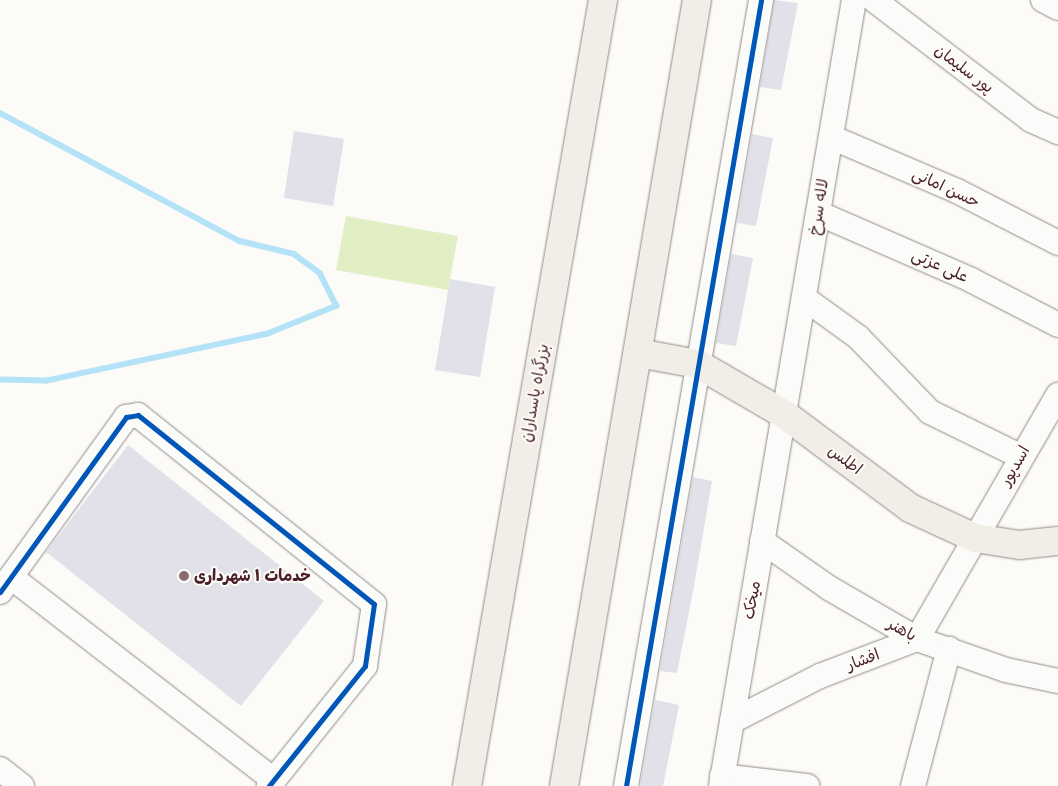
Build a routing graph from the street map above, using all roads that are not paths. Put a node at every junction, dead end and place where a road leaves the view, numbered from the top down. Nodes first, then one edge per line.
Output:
1 (603, 0) edge
2 (697, 0) edge
3 (761, 0) edge
4 (854, 0) edge
5 (874, 0) edge
6 (1043, 0) edge
7 (1058, 8) edge
8 (1058, 132) edge
9 (831, 137) junction
10 (818, 213) junction
11 (1058, 243) edge
12 (804, 298) junction
13 (1058, 325) edge
14 (638, 353) junction
15 (698, 364) junction
16 (1058, 395) edge
17 (784, 414) junction
18 (1020, 456) junction
19 (975, 538) junction
20 (762, 541) junction
21 (1058, 542) edge
22 (6, 584) edge
23 (918, 639) junction
24 (948, 649) junction
25 (1058, 681) edge
26 (732, 721) junction
27 (0, 769) edge
28 (722, 781) edge
29 (271, 783) edge
30 (22, 786) edge
31 (467, 786) edge
32 (564, 786) edge
33 (626, 786) edge
34 (807, 786) edge
35 (913, 786) edge

1 - 31 main road, بزرگراه پاسداران
2 - 14 main road
3 - 15 street
4 - 9 street, لاله سرخ
5 - 8 street, پور سلیمان
6 - 7 street
9 - 10 street, لاله سرخ
9 - 11 street, حسن امانی
10 - 12 street, لاله سرخ
10 - 13 street, علی عزتی
12 - 17 street, لاله سرخ
12 - 18 street
14 - 15 main road, اطلس
14 - 32 main road
15 - 17 main road, اطلس
15 - 33 street
16 - 18 street, اسدپور
17 - 19 main road, اطلس
17 - 20 street, میخک
18 - 19 street, اسدپور
19 - 21 main road, اطلس
19 - 23 street
20 - 23 street, باهنر
20 - 26 street, میخک
22 - 29 street
22 - 29 street
23 - 24 street, باهنر
23 - 26 street, افشار
24 - 25 street, باهنر
24 - 35 street
26 - 28 street, میخک
27 - 30 street
28 - 34 street

